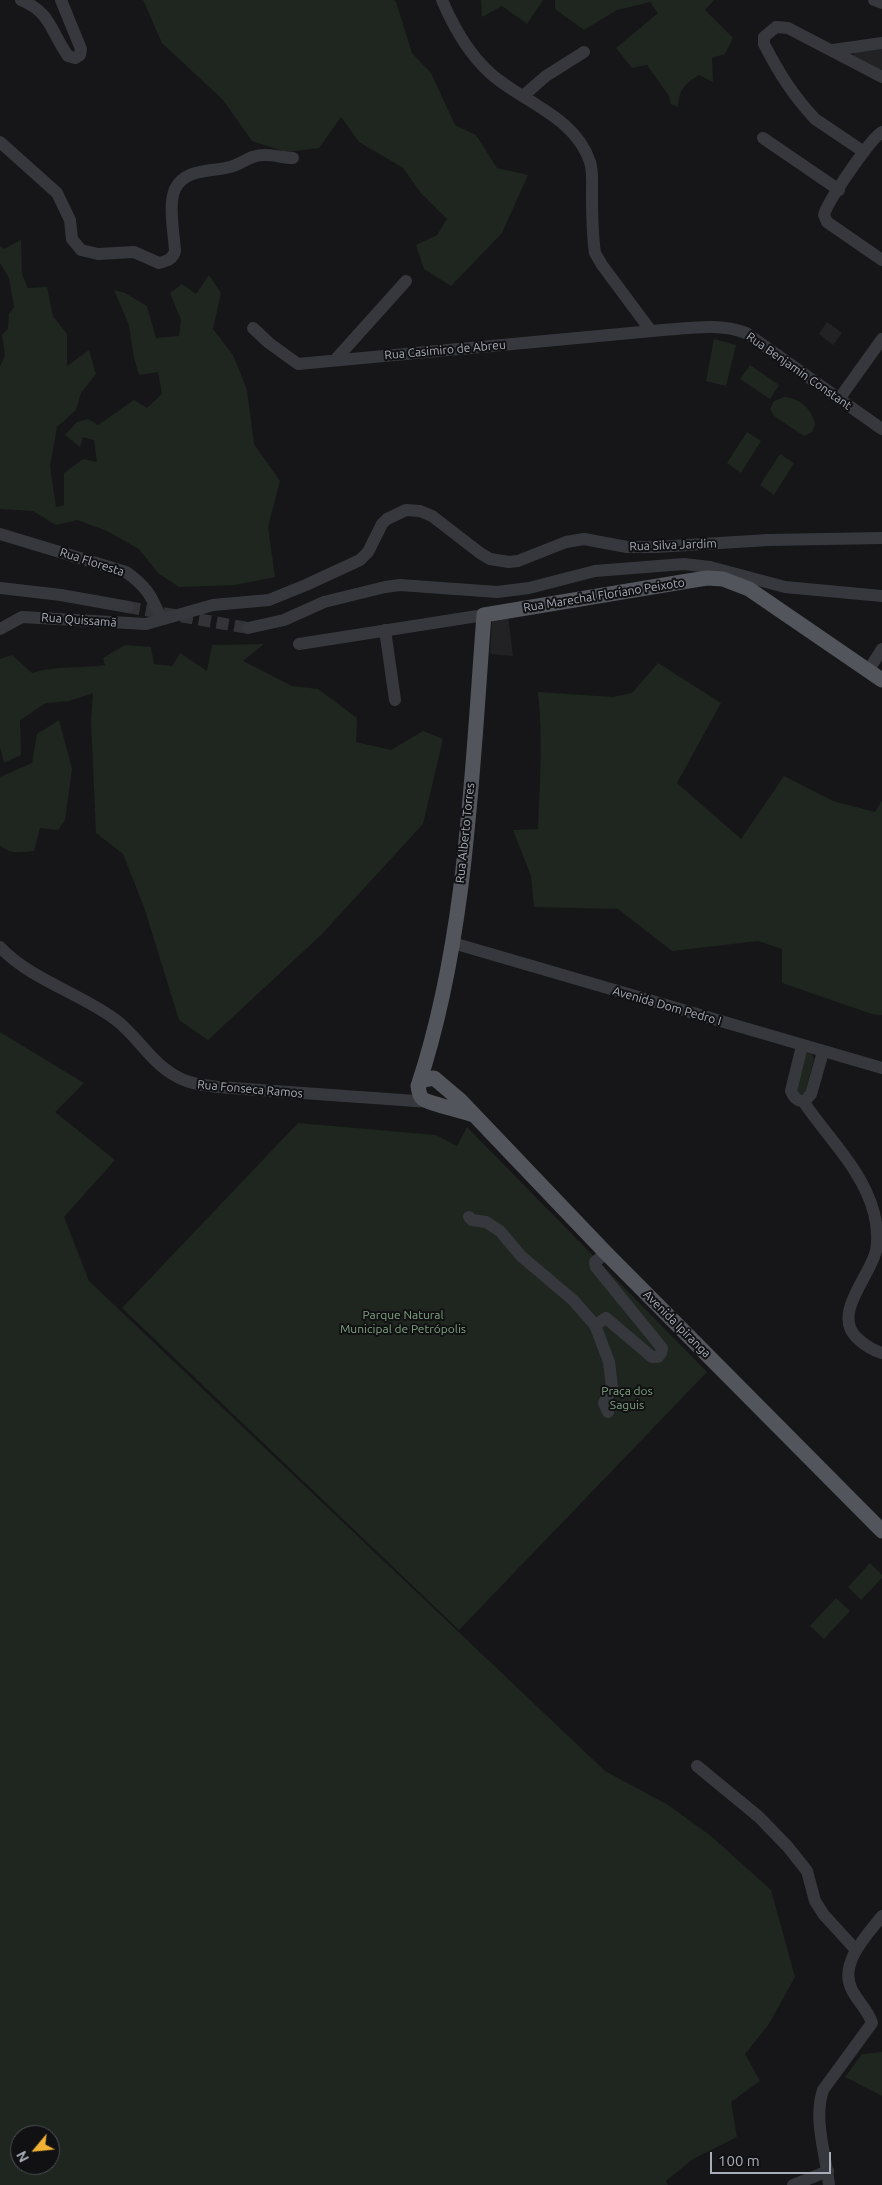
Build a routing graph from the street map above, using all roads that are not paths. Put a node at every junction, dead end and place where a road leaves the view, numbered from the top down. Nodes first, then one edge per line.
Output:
1 (21, 0) edge
2 (61, 0) edge
3 (442, 0) edge
4 (874, 0) edge
5 (882, 3) edge
6 (882, 43) edge
7 (833, 50) junction
8 (584, 52) dead end
9 (882, 77) edge
10 (523, 96) junction
11 (882, 132) edge
12 (763, 138) dead end
13 (0, 142) edge
14 (864, 152) junction
15 (293, 158) dead end
16 (839, 190) junction
17 (882, 260) edge
18 (406, 281) dead end
19 (253, 328) dead end
20 (651, 331) junction
21 (882, 339) edge
22 (335, 360) junction
23 (839, 399) junction
24 (882, 429) edge
25 (0, 534) edge
26 (882, 538) edge
27 (0, 588) edge
28 (882, 596) edge
29 (128, 607) tunnel mouth
30 (484, 615) junction
31 (161, 619) junction
32 (248, 628) tunnel mouth
33 (0, 629) edge
34 (385, 630) junction
35 (299, 644) dead end
36 (882, 649) edge
37 (868, 671) junction
38 (882, 680) edge
39 (395, 700) dead end
40 (453, 943) junction
41 (0, 947) edge
42 (802, 1046) junction
43 (430, 1049) junction
44 (823, 1052) junction
45 (882, 1068) edge
46 (441, 1082) junction
47 (418, 1086) junction
48 (396, 1100) junction
49 (803, 1101) junction
50 (430, 1102) junction
51 (473, 1115) junction
52 (469, 1217) dead end
53 (606, 1253) junction
54 (595, 1325) junction
55 (882, 1352) edge
56 (608, 1412) dead end
57 (882, 1531) edge
58 (697, 1766) dead end
59 (882, 1916) edge
60 (856, 1950) junction
61 (877, 2020) edge
62 (828, 2171) junction
63 (793, 2185) edge
64 (829, 2185) edge

1 - 2 street
3 - 10 street
4 - 5 street
6 - 7 street
7 - 9 street
7 - 14 street
8 - 10 street
10 - 20 street
11 - 14 street
12 - 16 street
13 - 15 street
14 - 16 street
16 - 17 street
18 - 22 street
19 - 22 street, Rua Casimiro de Abreu
20 - 22 street, Rua Casimiro de Abreu
20 - 23 street, Rua Benjamin Constant
21 - 23 street
23 - 24 street, Rua Benjamin Constant
25 - 31 street, Rua Floresta
26 - 31 street, Rua Silva Jardim
27 - 29 street
28 - 32 street
30 - 34 street, Rua Marechal Floriano Peixoto
30 - 37 main road, Rua Marechal Floriano Peixoto
30 - 40 main road, Rua Alberto Torres
31 - 33 street, Rua Quissamã
34 - 35 street, Rua Marechal Floriano Peixoto
34 - 39 street
36 - 37 street
37 - 38 main road, Rua Marechal Floriano Peixoto
40 - 42 street, Avenida Dom Pedro I
40 - 43 main road, Rua Alberto Torres
41 - 48 street, Rua Fonseca Ramos
42 - 44 street, Avenida Dom Pedro I
42 - 49 street
43 - 46 main road
43 - 47 main road, Rua Alberto Torres
44 - 45 street, Avenida Dom Pedro I
44 - 49 street
46 - 47 main road
46 - 50 main road
46 - 51 main road, Avenida Ipiranga
47 - 48 street
47 - 50 main road
48 - 50 street, Rua Fonseca Ramos
49 - 55 street
50 - 51 main road, Avenida Ipiranga
51 - 53 main road, Avenida Ipiranga
52 - 54 street
53 - 54 street
53 - 57 main road, Avenida Ipiranga
54 - 56 street
58 - 60 street
59 - 60 street
60 - 61 street
61 - 62 street
62 - 63 street
62 - 64 street

